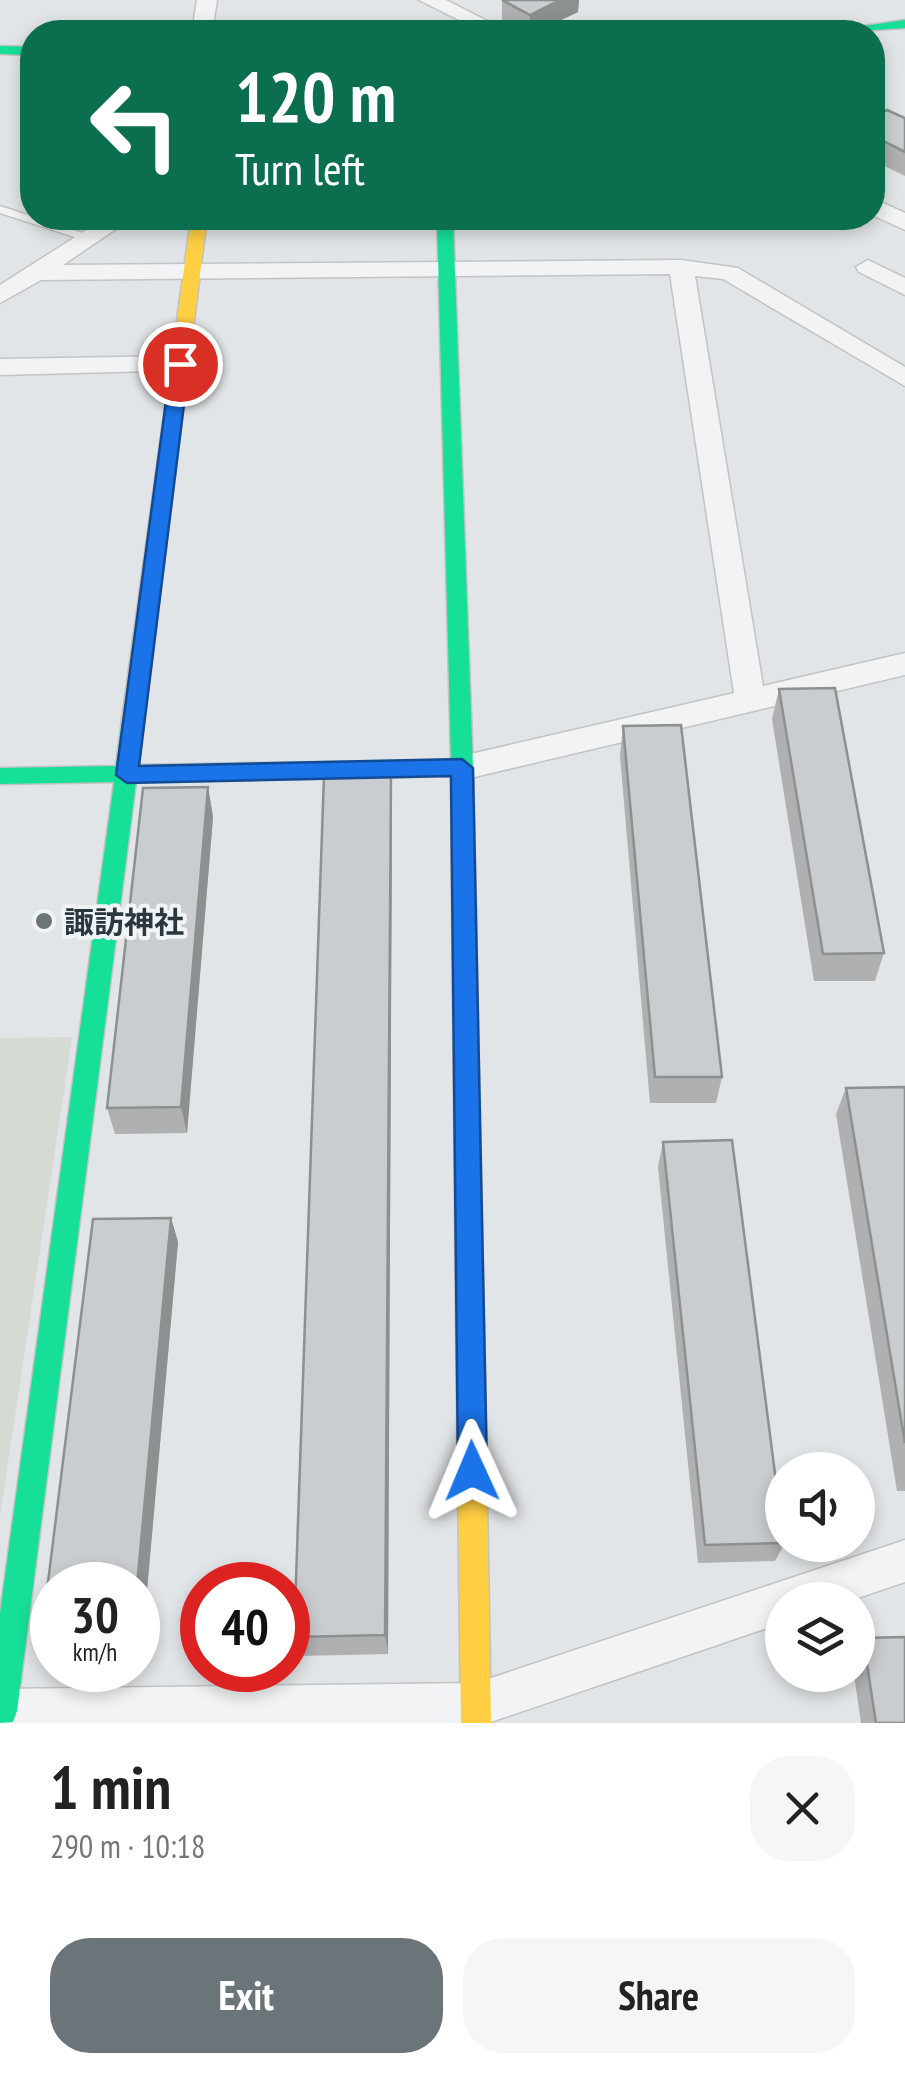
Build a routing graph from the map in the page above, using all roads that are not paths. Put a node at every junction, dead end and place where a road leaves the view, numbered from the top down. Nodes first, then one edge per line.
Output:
1 (430, 0) edge
2 (473, 20) edge
3 (65, 230) edge
4 (101, 230) edge
5 (198, 230) edge
6 (445, 230) edge
7 (88, 238) junction
8 (681, 267) junction
9 (868, 267) dead end
10 (444, 268) junction
11 (192, 270) junction
12 (34, 274) junction
13 (905, 288) edge
14 (0, 296) edge
15 (180, 364) junction
16 (0, 367) edge
17 (905, 378) edge
18 (905, 664) edge
19 (750, 702) junction
20 (462, 768) junction
21 (127, 775) junction
22 (0, 776) edge
23 (905, 1560) edge
24 (841, 1582) edge
25 (765, 1608) edge
26 (1, 1711) edge
27 (476, 1714) edge

1 - 2 street
3 - 7 lane
4 - 7 street
5 - 11 street
6 - 10 street
7 - 12 street
8 - 10 street
8 - 17 street
8 - 19 street
9 - 13 street
10 - 11 street
10 - 20 street
11 - 12 street
11 - 15 street
12 - 14 street
15 - 16 street
15 - 21 street
18 - 19 street
19 - 20 street
20 - 21 street
20 - 27 street
21 - 22 street
21 - 26 street
23 - 24 street
25 - 27 street
26 - 27 street

